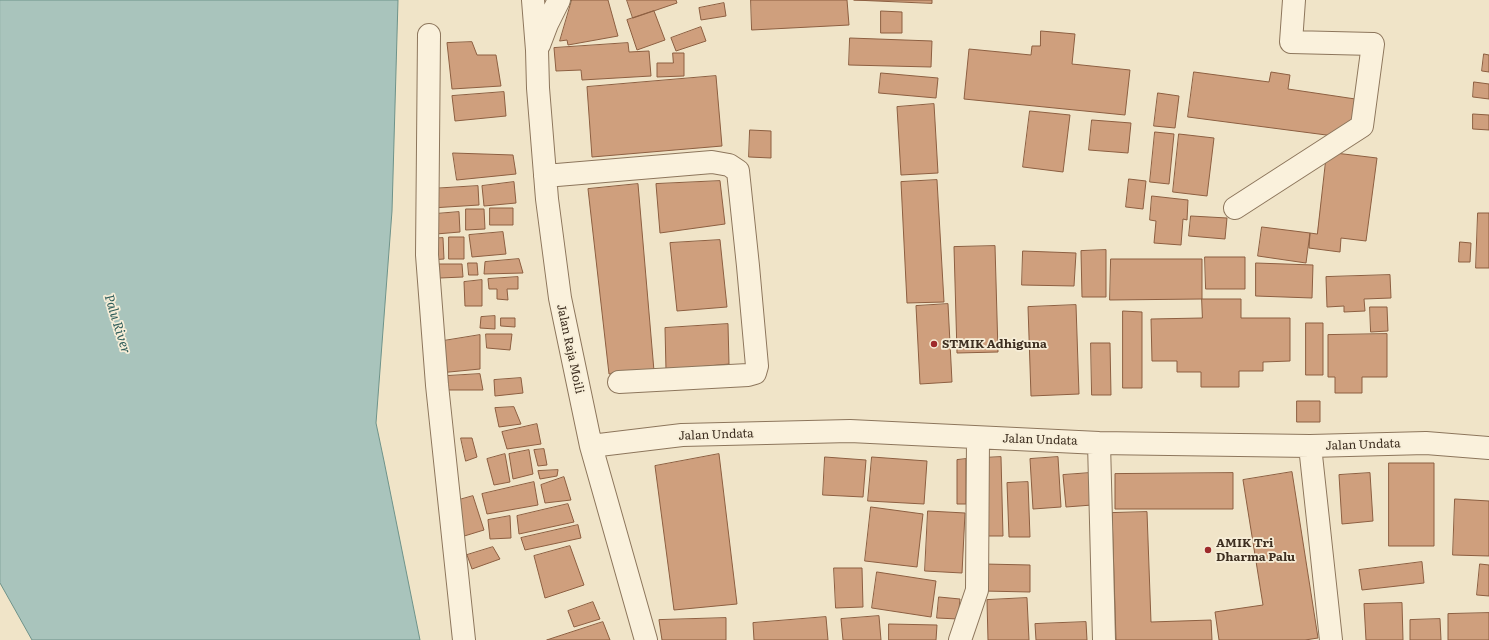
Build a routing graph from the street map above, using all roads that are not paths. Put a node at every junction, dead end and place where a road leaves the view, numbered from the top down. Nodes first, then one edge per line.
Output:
1 (533, 0) edge
2 (559, 0) edge
3 (1294, 0) edge
4 (429, 35) dead end
5 (537, 50) junction
6 (546, 176) junction
7 (1235, 208) dead end
8 (619, 382) dead end
9 (978, 438) junction
10 (1099, 443) junction
11 (591, 446) junction
12 (1310, 446) junction
13 (1489, 448) edge
14 (464, 640) edge
15 (646, 640) edge
16 (960, 640) edge
17 (1104, 640) edge
18 (1331, 640) edge

1 - 5 street, Jalan Raja Moili
2 - 5 street
3 - 7 street
4 - 14 street
5 - 6 street, Jalan Raja Moili
6 - 8 street
6 - 11 street, Jalan Raja Moili
9 - 10 street, Jalan Undata
9 - 11 street, Jalan Undata
9 - 16 street
10 - 12 street, Jalan Undata
10 - 17 street
11 - 15 street, Jalan Raja Moili
12 - 13 street, Jalan Undata
12 - 18 street

